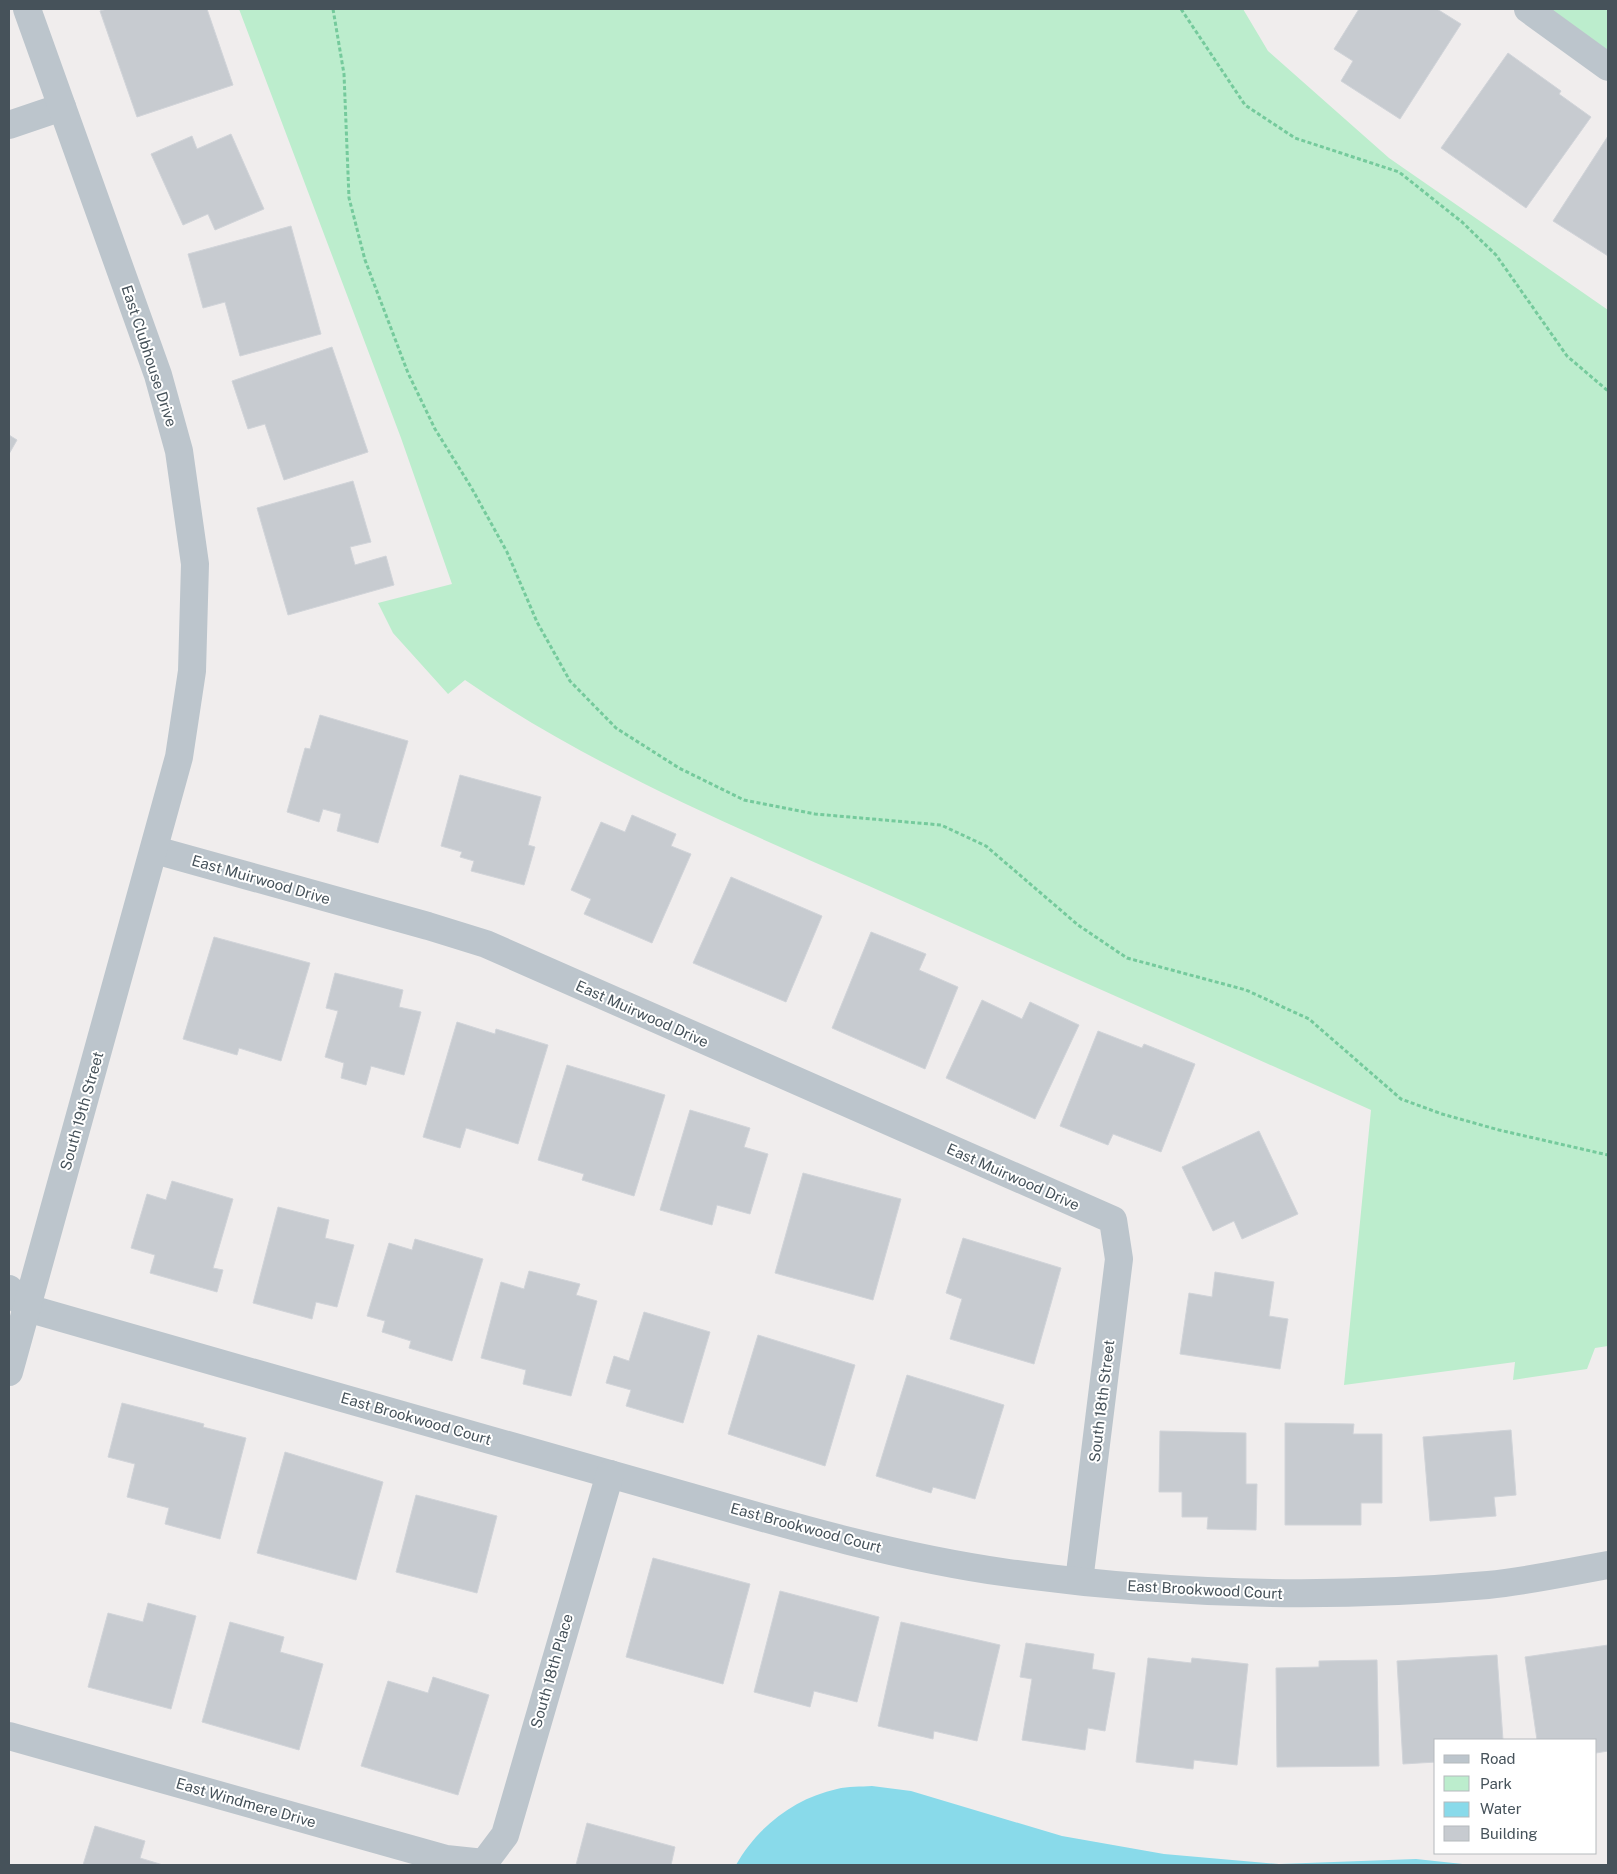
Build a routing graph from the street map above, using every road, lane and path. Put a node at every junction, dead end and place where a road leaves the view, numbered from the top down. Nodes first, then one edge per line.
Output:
1 (27, 9) edge
2 (333, 9) edge
3 (1181, 9) edge
4 (1528, 9) edge
5 (1608, 66) edge
6 (62, 107) junction
7 (9, 125) edge
8 (1608, 392) edge
9 (155, 850) junction
10 (1608, 1154) edge
11 (1113, 1220) joint
12 (15, 1304) edge
13 (9, 1372) edge
14 (610, 1474) junction
15 (1608, 1565) edge
16 (1079, 1581) junction
17 (9, 1736) edge
18 (484, 1863) joint

1 - 6 street, East Clubhouse Drive
2 - 10 path
3 - 8 path
4 - 5 street
6 - 7 street
6 - 9 street, East Clubhouse Drive
9 - 11 street, East Muirwood Drive
9 - 12 street, South 19th Street
11 - 16 street, South 18th Street
12 - 13 street, South 19th Street
12 - 14 street, East Brookwood Court
14 - 16 street, East Brookwood Court
14 - 18 street, South 18th Place
15 - 16 street, East Brookwood Court
17 - 18 street, East Windmere Drive

